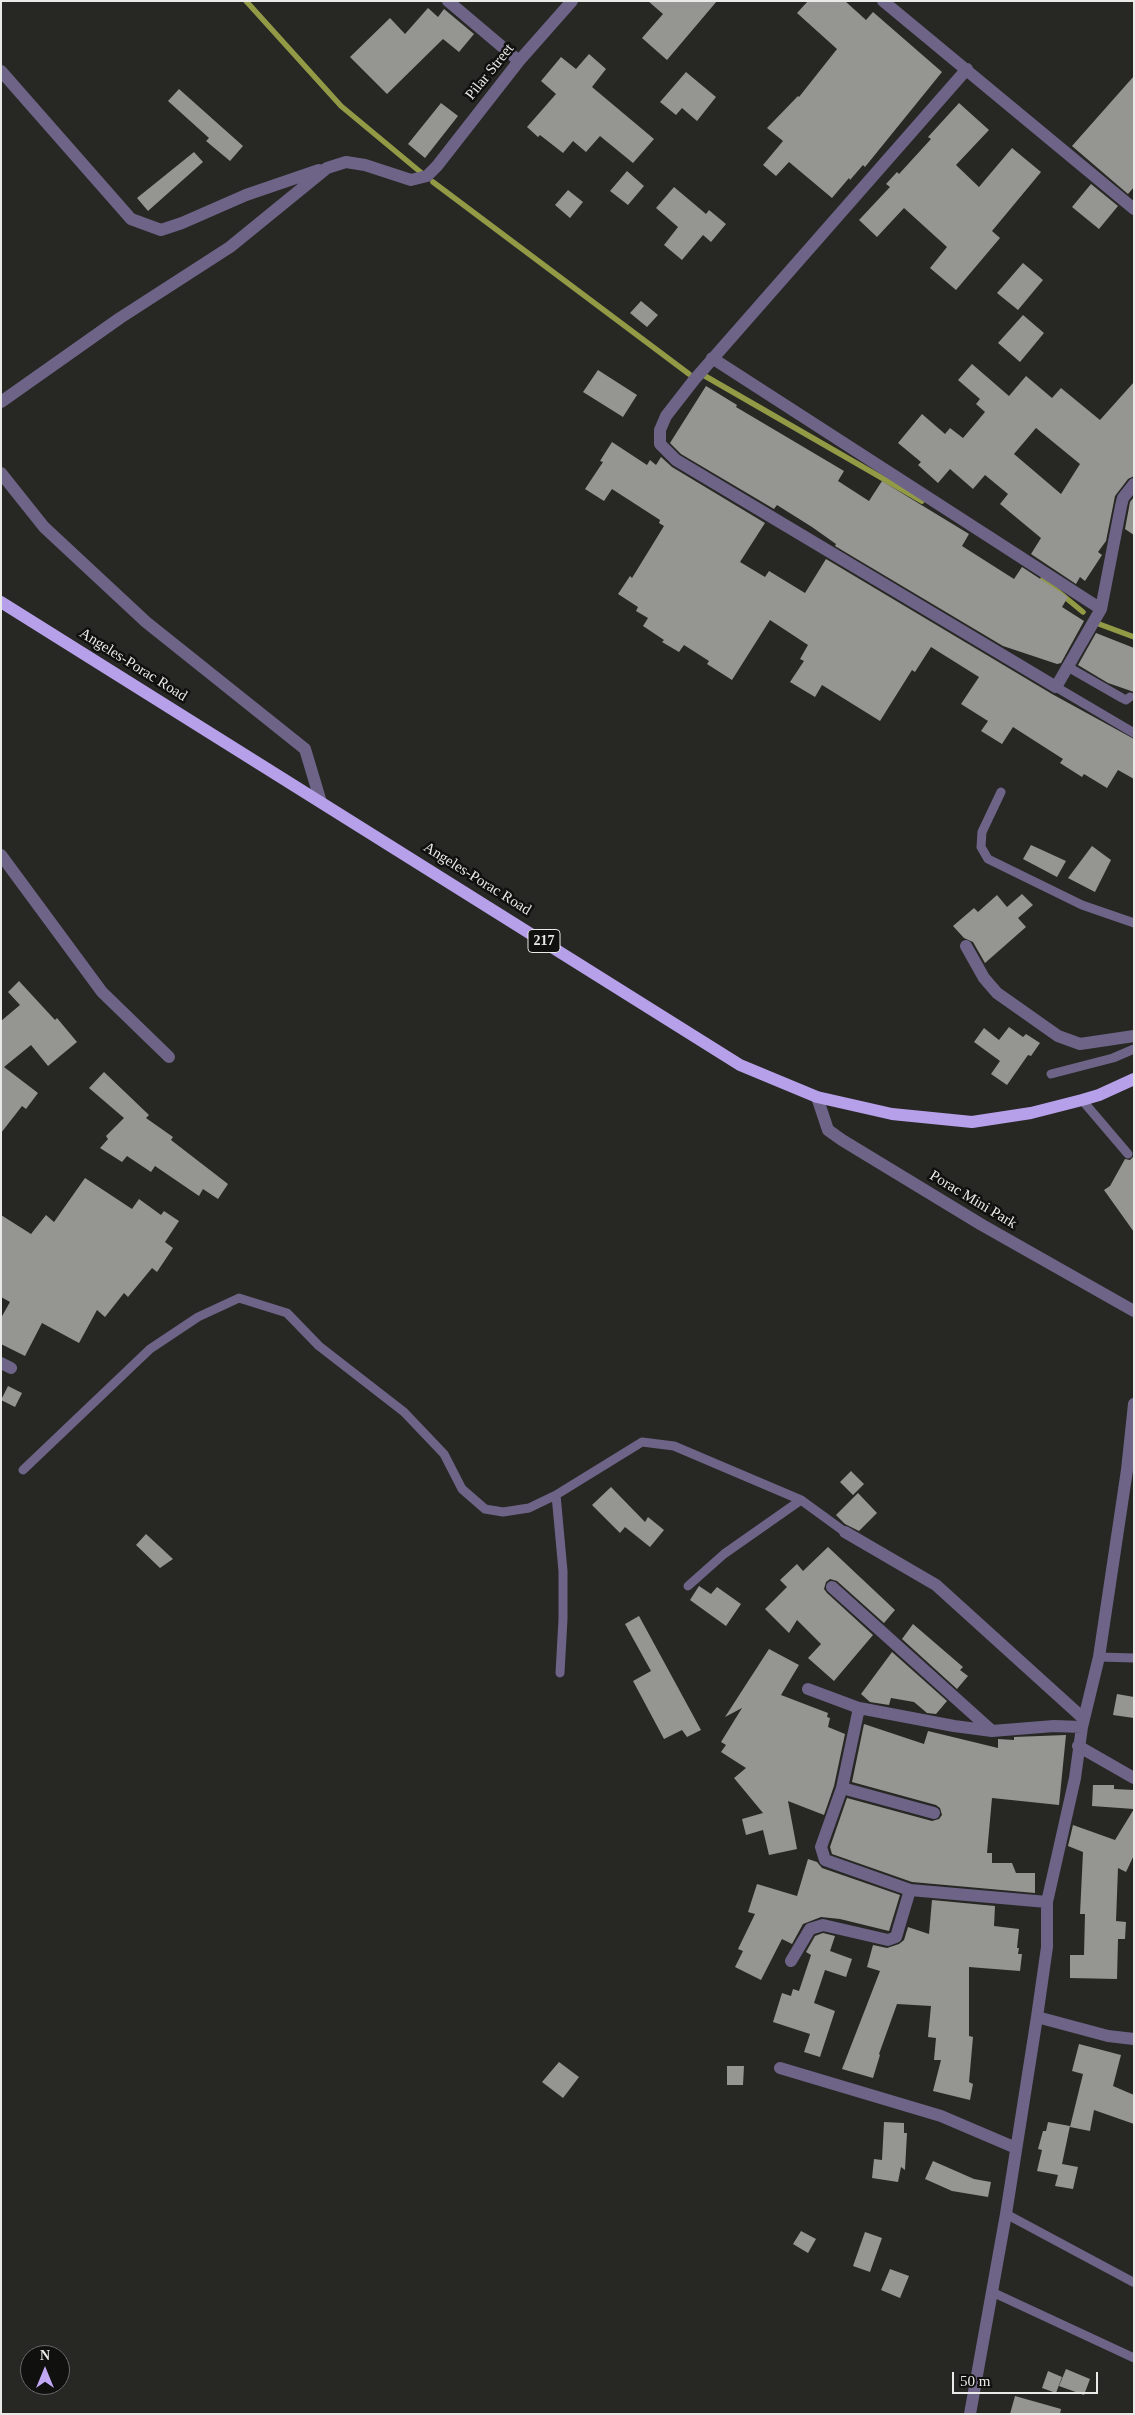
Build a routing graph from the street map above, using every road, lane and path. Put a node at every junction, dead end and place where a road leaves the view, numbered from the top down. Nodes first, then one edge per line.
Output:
1 (448, 1) edge
2 (572, 1) edge
3 (883, 1) edge
4 (519, 61) junction
5 (967, 69) junction
6 (1, 71) edge
7 (326, 168) junction
8 (1134, 209) edge
9 (712, 358) junction
10 (1, 402) edge
11 (1, 473) edge
12 (1134, 484) edge
13 (1, 602) edge
14 (1101, 609) junction
15 (1068, 667) junction
16 (1056, 688) junction
17 (1130, 696) dead end
18 (1134, 733) edge
19 (1001, 792) dead end
20 (320, 799) junction
21 (1, 855) edge
22 (1134, 923) edge
23 (966, 946) dead end
24 (1134, 1036) edge
25 (1134, 1049) edge
26 (169, 1057) dead end
27 (1051, 1074) dead end
28 (1134, 1079) edge
29 (817, 1097) junction
30 (1082, 1100) junction
31 (1128, 1154) dead end
32 (1134, 1311) edge
33 (1134, 1404) edge
34 (23, 1470) dead end
35 (1127, 1470) junction
36 (1134, 1482) edge
37 (556, 1495) junction
38 (801, 1500) junction
39 (845, 1532) joint
40 (688, 1586) dead end
41 (832, 1587) dead end
42 (1099, 1657) junction
43 (1134, 1658) edge
44 (560, 1673) dead end
45 (808, 1689) dead end
46 (859, 1708) junction
47 (1083, 1723) junction
48 (992, 1731) junction
49 (1078, 1746) junction
50 (1134, 1778) edge
51 (842, 1788) junction
52 (934, 1813) dead end
53 (910, 1890) junction
54 (1047, 1902) junction
55 (791, 1961) dead end
56 (1038, 2017) junction
57 (1134, 2039) edge
58 (780, 2068) dead end
59 (1016, 2148) junction
60 (1006, 2214) junction
61 (1133, 2282) edge
62 (992, 2292) junction
63 (1134, 2358) edge
64 (970, 2414) edge

1 - 4 street
2 - 4 street, Pilar Street
3 - 5 street
4 - 7 street, Pilar Street
5 - 8 street
5 - 9 street
6 - 7 street
7 - 10 street
9 - 14 street
9 - 16 street
11 - 20 street
12 - 14 street
13 - 20 main road, Angeles-Porac Road / 217
14 - 15 street
15 - 16 street
15 - 17 lane
16 - 18 lane
19 - 22 lane
20 - 29 main road, Angeles-Porac Road / 217
21 - 26 street
23 - 24 street
25 - 27 lane
28 - 30 main road, Angeles-Porac Road / 217
29 - 30 main road, Angeles-Porac Road / 217
29 - 32 street, Porac Mini Park
30 - 31 lane
33 - 35 street
34 - 37 lane
35 - 36 lane
35 - 42 street
37 - 38 lane
37 - 44 lane
38 - 39 lane
38 - 40 lane
39 - 47 street
41 - 48 street
42 - 43 lane
42 - 47 street
45 - 46 street
46 - 48 street
46 - 51 street
47 - 48 street
47 - 49 street
49 - 50 street
49 - 54 street
51 - 52 street
51 - 53 street
53 - 54 street
53 - 55 street
54 - 56 street
56 - 57 street
56 - 59 street
58 - 59 street
59 - 60 street
60 - 61 lane
60 - 62 street
62 - 63 lane
62 - 64 street

